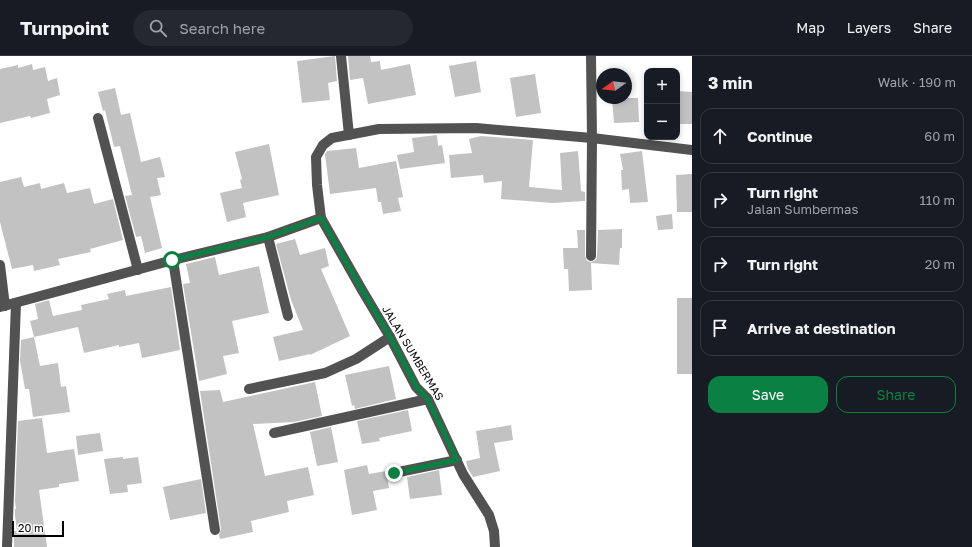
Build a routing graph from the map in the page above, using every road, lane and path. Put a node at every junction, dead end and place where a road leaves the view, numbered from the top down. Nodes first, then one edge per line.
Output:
1 (341, 56) edge
2 (591, 56) edge
3 (98, 118) dead end
4 (349, 135) junction
5 (592, 138) junction
6 (692, 150) edge
7 (321, 218) junction
8 (268, 237) junction
9 (591, 256) dead end
10 (172, 260) junction
11 (0, 265) edge
12 (138, 270) junction
13 (16, 303) junction
14 (2, 306) edge
15 (288, 316) dead end
16 (390, 337) junction
17 (250, 389) dead end
18 (428, 400) junction
19 (274, 433) dead end
20 (457, 460) junction
21 (394, 473) dead end
22 (215, 530) dead end
23 (7, 547) edge
24 (495, 547) edge

1 - 4 street
2 - 5 street
3 - 12 street
4 - 5 street
4 - 7 street
5 - 6 street
5 - 9 street
7 - 8 street
7 - 16 street, JALAN SUMBERMAS
8 - 10 street
8 - 15 street
10 - 12 street
10 - 22 street
11 - 14 street
12 - 13 street
13 - 14 street
13 - 23 street
16 - 17 street
16 - 18 street, JALAN SUMBERMAS
18 - 19 street
18 - 20 street, JALAN SUMBERMAS
20 - 21 street
20 - 24 street, JALAN SUMBERMAS

